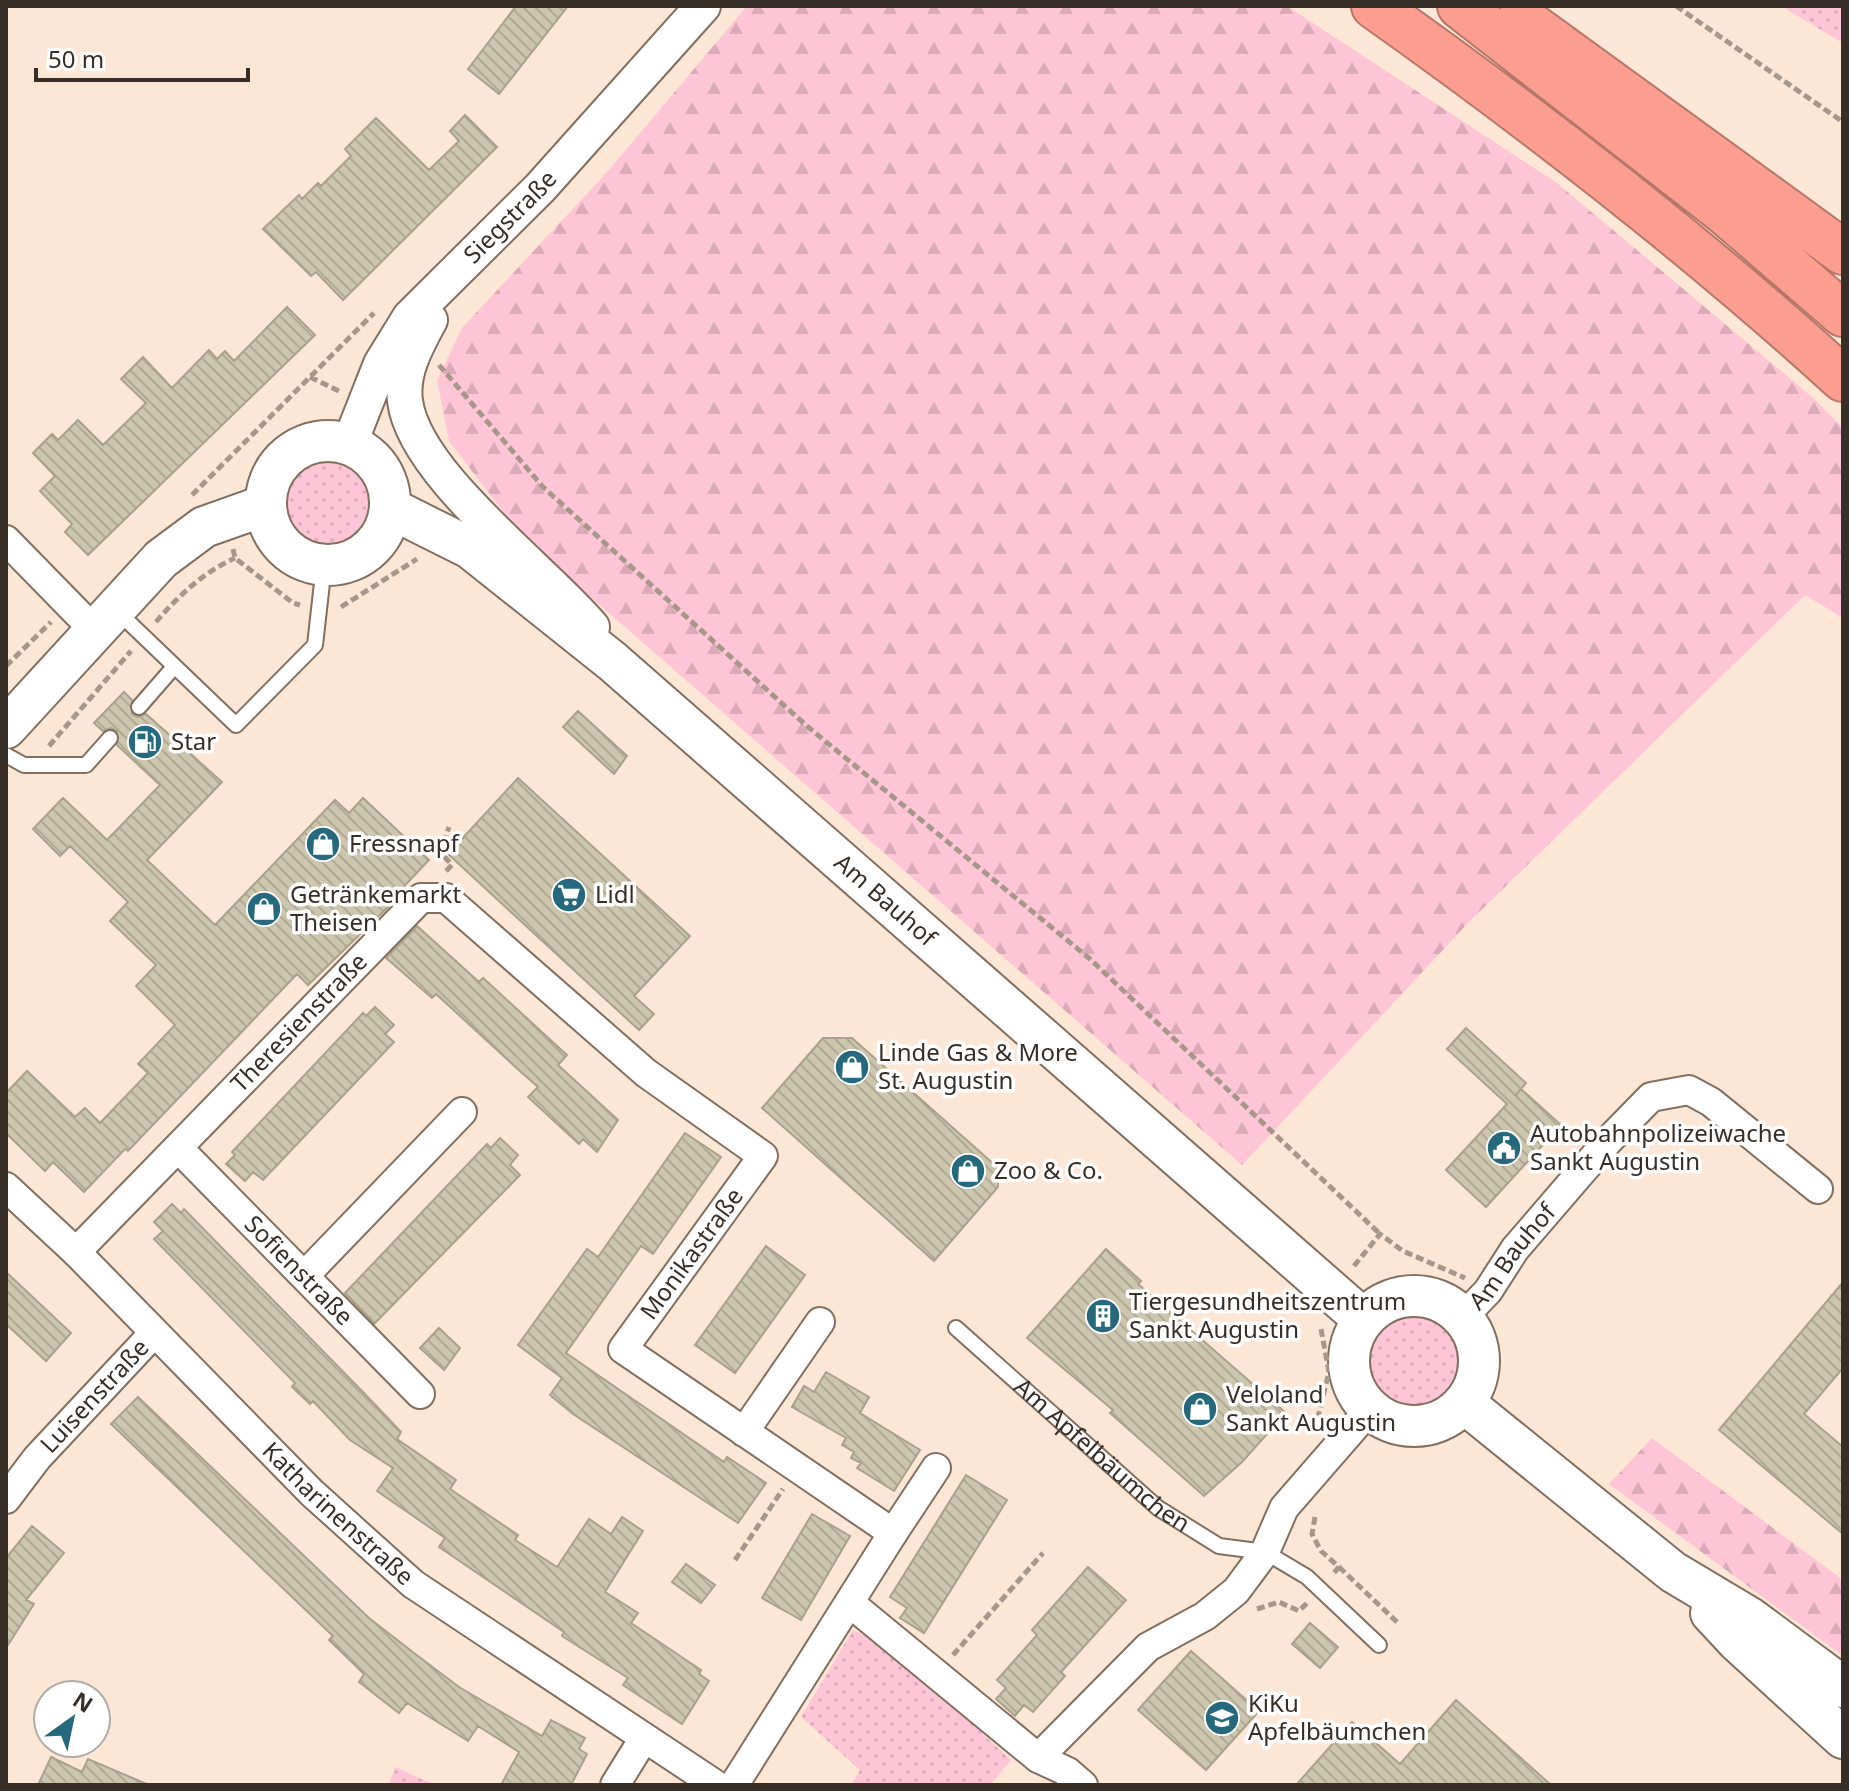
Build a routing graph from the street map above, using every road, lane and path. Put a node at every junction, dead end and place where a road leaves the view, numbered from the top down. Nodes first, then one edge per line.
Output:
1 (703, 6) edge
2 (1374, 6) edge
3 (1460, 6) edge
4 (1504, 6) edge
5 (1676, 6) edge
6 (1843, 122) edge
7 (1843, 252) edge
8 (452, 277) junction
9 (1843, 314) edge
10 (430, 356) dead end
11 (310, 377) dead end
12 (1843, 379) edge
13 (349, 445) junction
14 (214, 474) dead end
15 (266, 505) junction
16 (390, 508) junction
17 (433, 527) junction
18 (9, 549) edge
19 (324, 565) junction
20 (317, 608) junction
21 (104, 619) junction
22 (142, 638) junction
23 (612, 661) junction
24 (173, 668) junction
25 (139, 707) dead end
26 (6, 728) edge
27 (110, 738) dead end
28 (6, 755) edge
29 (24, 765) junction
30 (449, 827) dead end
31 (421, 898) junction
32 (462, 1112) dead end
33 (178, 1148) junction
34 (6, 1187) edge
35 (1818, 1189) dead end
36 (1380, 1234) dead end
37 (76, 1252) junction
38 (306, 1274) junction
39 (1463, 1317) junction
40 (1363, 1319) junction
41 (820, 1322) dead end
42 (956, 1328) dead end
43 (154, 1333) junction
44 (420, 1394) dead end
45 (1464, 1403) junction
46 (1370, 1409) junction
47 (744, 1432) junction
48 (936, 1468) dead end
49 (798, 1469) junction
50 (6, 1499) edge
51 (893, 1533) junction
52 (1265, 1552) junction
53 (1043, 1553) dead end
54 (735, 1560) dead end
55 (1339, 1567) dead end
56 (1673, 1572) junction
57 (850, 1603) junction
58 (1398, 1623) dead end
59 (1379, 1645) dead end
60 (936, 1674) junction
61 (1843, 1687) edge
62 (1838, 1737) edge
63 (644, 1738) junction
64 (1038, 1758) junction
65 (615, 1785) edge
66 (716, 1785) edge
67 (734, 1785) edge
68 (1083, 1785) edge

1 - 8 street, Siegstraße
2 - 12 highway
3 - 9 highway
4 - 7 highway
5 - 6 path
8 - 13 street, Siegstraße
8 - 23 street
10 - 36 path
11 - 14 path
13 - 15 main road
13 - 16 main road
15 - 19 main road
15 - 21 main road
16 - 17 main road, Am Bauhof
16 - 19 main road
17 - 20 path
17 - 23 main road, Am Bauhof
18 - 21 street
19 - 20 lane
20 - 22 path
20 - 24 lane
21 - 22 lane
21 - 26 main road
22 - 24 lane
22 - 29 path
23 - 40 main road, Am Bauhof
24 - 25 lane
27 - 29 lane
28 - 29 lane
30 - 31 path
31 - 33 street, Theresienstraße
31 - 47 street, Monikastraße
32 - 38 street
33 - 37 street, Theresienstraße
33 - 38 street, Sofienstraße
34 - 37 street, Katharinenstraße
35 - 39 street, Am Bauhof
37 - 43 street, Katharinenstraße
38 - 44 street, Sofienstraße
39 - 40 main road
39 - 45 main road
40 - 46 main road
41 - 47 street
42 - 52 lane, Am Apfelbäumchen
43 - 50 street, Luisenstraße
43 - 63 street, Katharinenstraße
45 - 46 main road
45 - 56 main road
46 - 52 street
47 - 49 street, Monikastraße
48 - 51 street
49 - 51 street, Monikastraße
49 - 54 path
51 - 57 street
52 - 59 lane
52 - 64 street
53 - 60 path
55 - 58 path
56 - 61 main road
56 - 62 main road
57 - 60 street
57 - 67 street
60 - 64 street
63 - 65 street
63 - 66 street, Katharinenstraße
64 - 68 street

